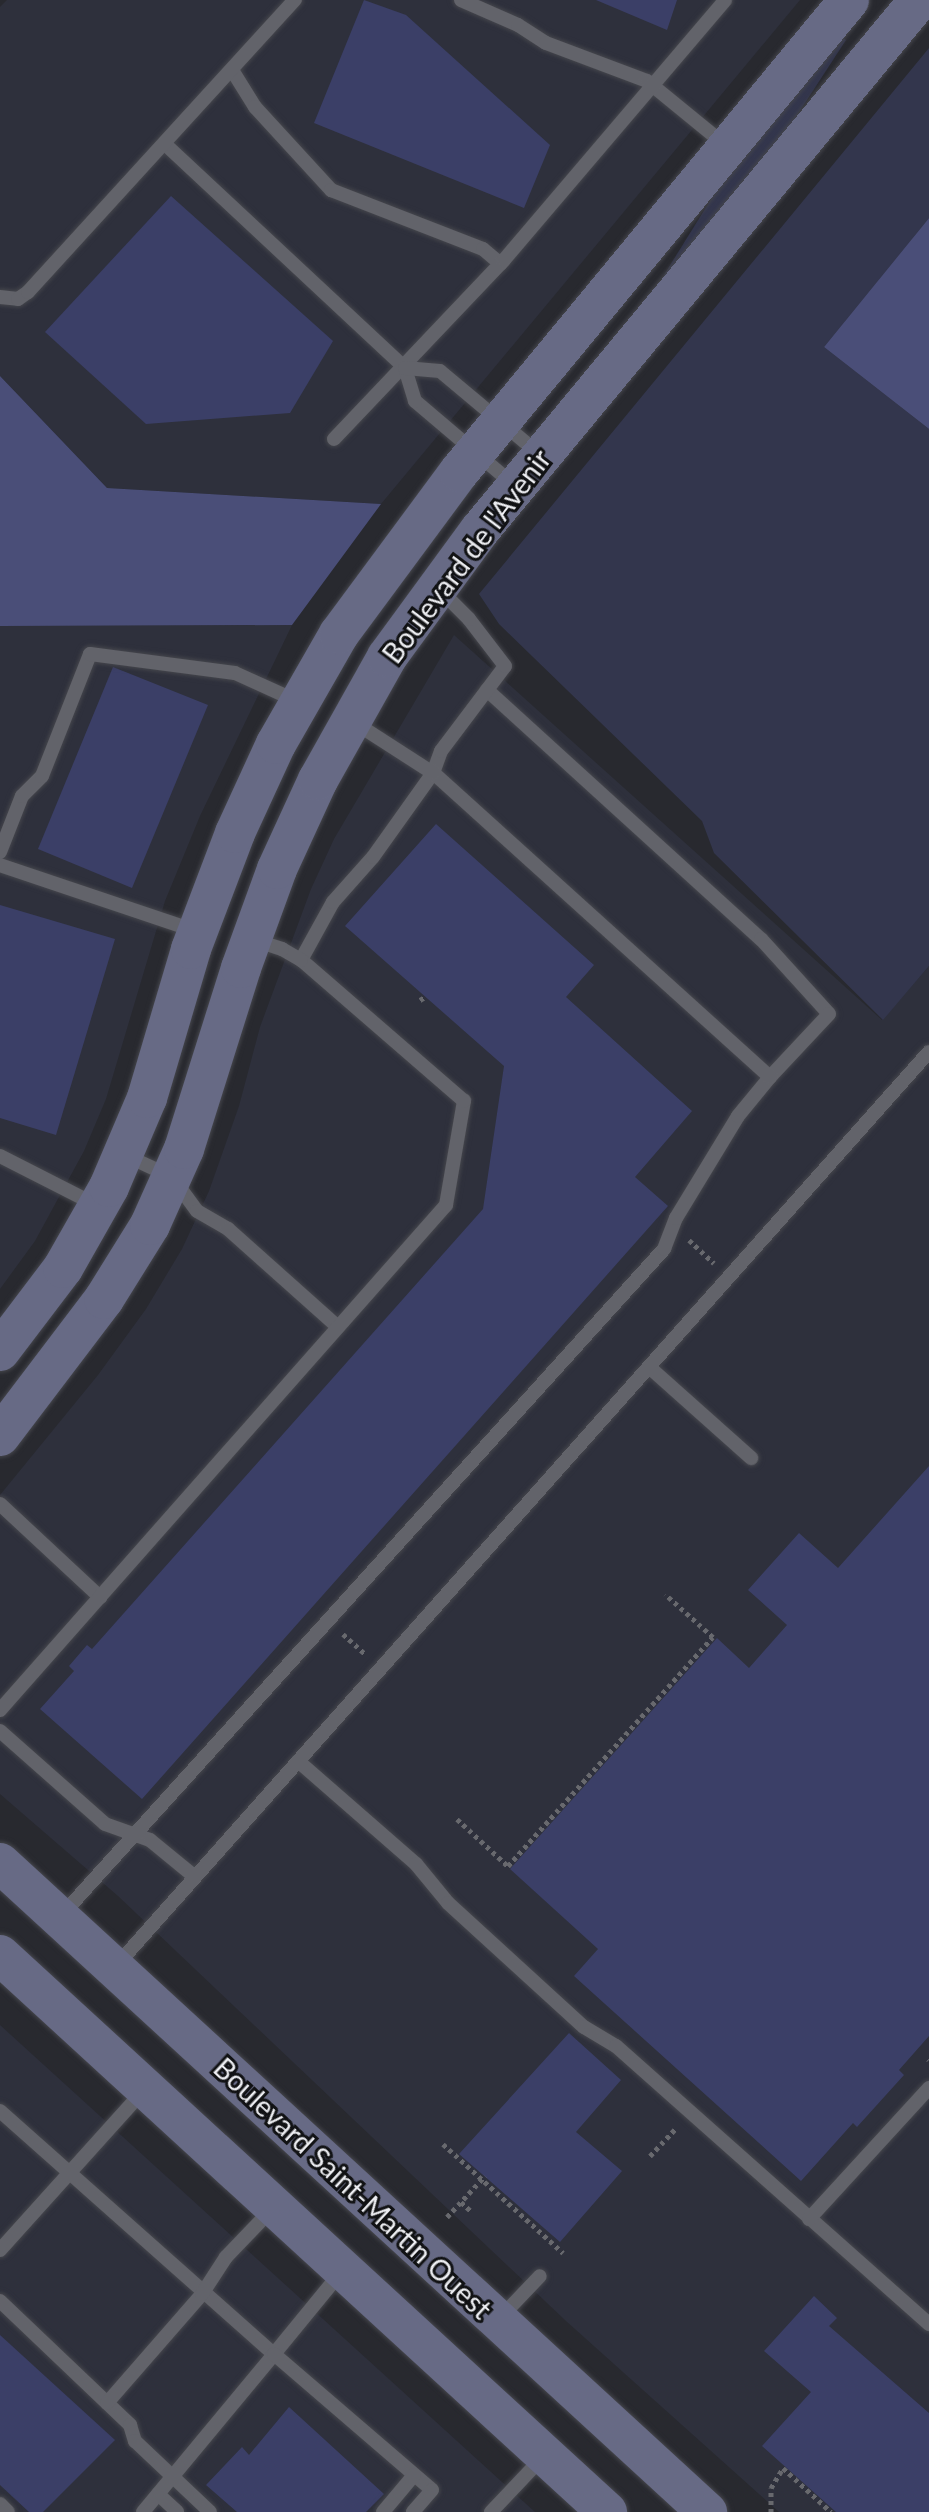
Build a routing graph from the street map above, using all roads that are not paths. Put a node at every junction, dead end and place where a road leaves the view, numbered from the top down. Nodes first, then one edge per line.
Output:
1 (295, 0) edge
2 (461, 0) edge
3 (725, 0) edge
4 (849, 0) edge
5 (919, 0) edge
6 (232, 70) junction
7 (654, 86) junction
8 (166, 145) junction
9 (727, 147) junction
10 (501, 264) junction
11 (0, 297) edge
12 (405, 368) junction
13 (500, 422) junction
14 (334, 439) dead end
15 (475, 453) junction
16 (541, 456) junction
17 (516, 487) junction
18 (436, 586) junction
19 (487, 690) junction
20 (299, 702) junction
21 (349, 720) junction
22 (433, 773) junction
23 (0, 852) edge
24 (0, 865) edge
25 (198, 932) junction
26 (251, 939) junction
27 (301, 960) junction
28 (929, 1052) edge
29 (770, 1077) junction
30 (125, 1155) junction
31 (0, 1156) edge
32 (172, 1177) junction
33 (100, 1207) junction
34 (338, 1327) junction
35 (0, 1351) edge
36 (649, 1367) junction
37 (0, 1436) edge
38 (751, 1458) dead end
39 (0, 1504) edge
40 (100, 1597) junction
41 (0, 1710) edge
42 (0, 1731) edge
43 (298, 1761) junction
44 (136, 1834) junction
45 (0, 1863) edge
46 (195, 1877) junction
47 (60, 1917) junction
48 (0, 1955) edge
49 (114, 1968) junction
50 (145, 2088) junction
51 (929, 2088) edge
52 (0, 2111) edge
53 (69, 2173) junction
54 (274, 2207) junction
55 (809, 2219) junction
56 (0, 2250) edge
57 (343, 2270) junction
58 (540, 2276) dead end
59 (202, 2294) junction
60 (0, 2301) edge
61 (498, 2321) junction
62 (929, 2324) edge
63 (274, 2354) junction
64 (107, 2403) junction
65 (544, 2455) junction
66 (414, 2475) junction
67 (172, 2477) junction
68 (158, 2494) junction
69 (0, 2504) edge
70 (8, 2512) edge
71 (143, 2512) edge
72 (177, 2512) edge
73 (210, 2512) edge
74 (383, 2512) edge
75 (413, 2512) edge
76 (491, 2512) edge
77 (607, 2512) edge
78 (707, 2512) edge

1 - 6 lane
2 - 7 lane
3 - 7 lane
4 - 9 street, Boulevard de l'Avenir
5 - 16 street, Boulevard de l'Avenir
6 - 8 lane
6 - 10 lane
7 - 9 lane
7 - 10 lane
8 - 11 lane
8 - 12 lane
9 - 13 street, Boulevard de l'Avenir
10 - 12 lane
12 - 13 lane
12 - 14 lane
12 - 15 lane
13 - 15 street, Boulevard de l'Avenir
13 - 16 lane
15 - 17 lane
15 - 20 street, Boulevard de l'Avenir
16 - 17 street, Boulevard de l'Avenir
17 - 18 street, Boulevard de l'Avenir
18 - 19 lane
18 - 21 street, Boulevard de l'Avenir
19 - 22 lane
19 - 29 lane
20 - 23 lane
20 - 25 street, Boulevard de l'Avenir
21 - 22 lane
21 - 26 street, Boulevard de l'Avenir
22 - 27 lane
22 - 29 lane
24 - 25 lane
25 - 30 street, Boulevard de l'Avenir
26 - 27 lane
26 - 32 street, Boulevard de l'Avenir
27 - 34 lane
28 - 36 lane
29 - 44 lane
30 - 32 lane
30 - 33 street, Boulevard de l'Avenir
31 - 33 lane
32 - 34 lane
32 - 37 street, Boulevard de l'Avenir
33 - 35 street, Boulevard de l'Avenir
34 - 40 lane
36 - 38 lane
36 - 43 lane
39 - 40 lane
40 - 41 lane
42 - 44 lane
43 - 46 lane
43 - 55 lane
44 - 46 lane
44 - 47 lane
45 - 47 street, Boulevard Saint-Martin Ouest
46 - 49 lane
47 - 49 street, Boulevard Saint-Martin Ouest
48 - 50 street
49 - 61 street, Boulevard Saint-Martin Ouest
50 - 53 lane
50 - 54 street
51 - 55 lane
52 - 53 lane
53 - 56 lane
53 - 59 lane
54 - 57 street
54 - 59 lane
55 - 62 lane
57 - 63 lane
57 - 65 street
58 - 61 lane
59 - 63 lane
59 - 64 lane
60 - 64 lane
61 - 78 street, Boulevard Saint-Martin Ouest
63 - 66 lane
63 - 67 lane
64 - 67 lane
65 - 76 lane
65 - 77 street
66 - 74 lane
66 - 75 lane
67 - 68 lane
67 - 73 lane
68 - 71 lane
68 - 72 lane
69 - 70 lane

